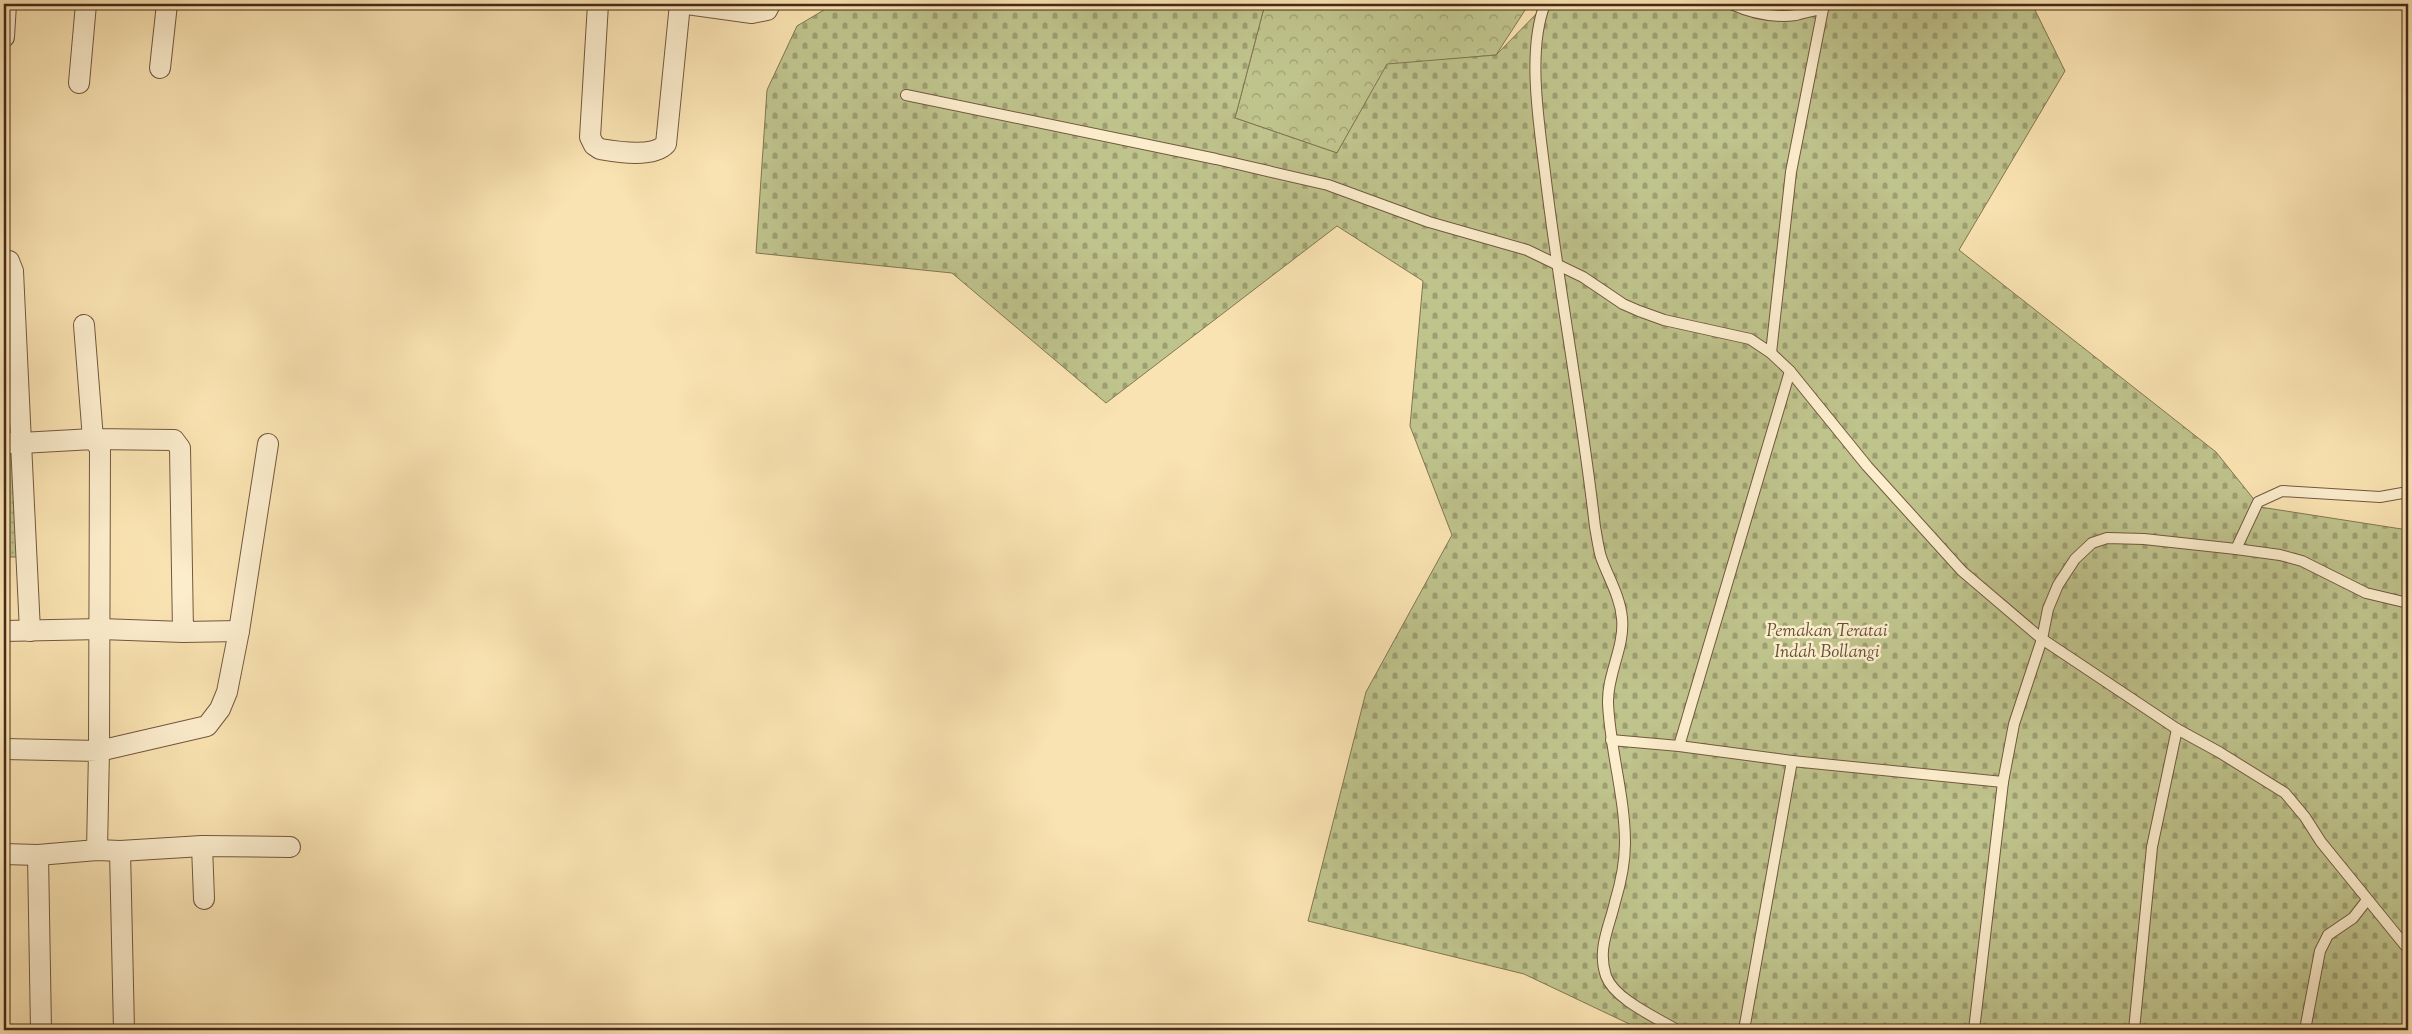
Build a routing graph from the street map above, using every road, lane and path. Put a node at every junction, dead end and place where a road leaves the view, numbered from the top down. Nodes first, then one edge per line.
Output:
1 (6, 4) edge
2 (86, 4) edge
3 (167, 4) edge
4 (598, 4) edge
5 (680, 4) edge
6 (687, 4) edge
7 (770, 4) edge
8 (1545, 4) edge
9 (1731, 4) edge
10 (1824, 7) edge
11 (4, 37) edge
12 (160, 68) dead end
13 (79, 83) dead end
14 (906, 95) dead end
15 (4, 260) edge
16 (1556, 262) junction
17 (84, 325) dead end
18 (1771, 353) junction
19 (1790, 371) junction
20 (93, 439) junction
21 (12, 443) edge
22 (268, 444) dead end
23 (2408, 492) edge
24 (2236, 549) junction
25 (2408, 603) edge
26 (30, 630) junction
27 (101, 630) junction
28 (4, 631) edge
29 (240, 631) junction
30 (183, 632) junction
31 (2042, 639) junction
32 (2177, 729) junction
33 (1611, 740) junction
34 (1679, 746) junction
35 (4, 749) edge
36 (99, 752) junction
37 (1792, 761) junction
38 (2004, 782) junction
39 (202, 846) junction
40 (290, 847) dead end
41 (97, 850) junction
42 (120, 850) junction
43 (4, 854) edge
44 (38, 855) junction
45 (204, 899) dead end
46 (2367, 900) junction
47 (2408, 949) edge
48 (41, 1030) edge
49 (124, 1030) edge
50 (1677, 1030) edge
51 (1744, 1030) edge
52 (1974, 1030) edge
53 (2134, 1030) edge
54 (2305, 1030) edge

1 - 11 street
2 - 13 street
3 - 12 street
4 - 5 street
6 - 7 street
8 - 16 lane
9 - 10 lane
10 - 18 lane
14 - 16 lane
15 - 21 street
16 - 18 lane
16 - 33 lane
17 - 20 street
18 - 19 lane
19 - 31 lane
19 - 34 lane
20 - 21 street
20 - 27 street
20 - 30 street
21 - 26 street
22 - 29 street
23 - 24 lane
24 - 25 lane
24 - 31 lane
26 - 27 street
26 - 28 street
27 - 30 street
27 - 36 street
29 - 30 street
29 - 36 street
31 - 32 lane
31 - 38 lane
32 - 46 lane
32 - 53 lane
33 - 34 lane
33 - 50 lane
34 - 37 lane
35 - 36 street
36 - 41 street
37 - 38 lane
37 - 51 lane
38 - 52 lane
39 - 40 street
39 - 42 street
39 - 45 street
41 - 42 street
41 - 44 street
42 - 49 street
43 - 44 street
44 - 48 street
46 - 47 lane
46 - 54 lane

